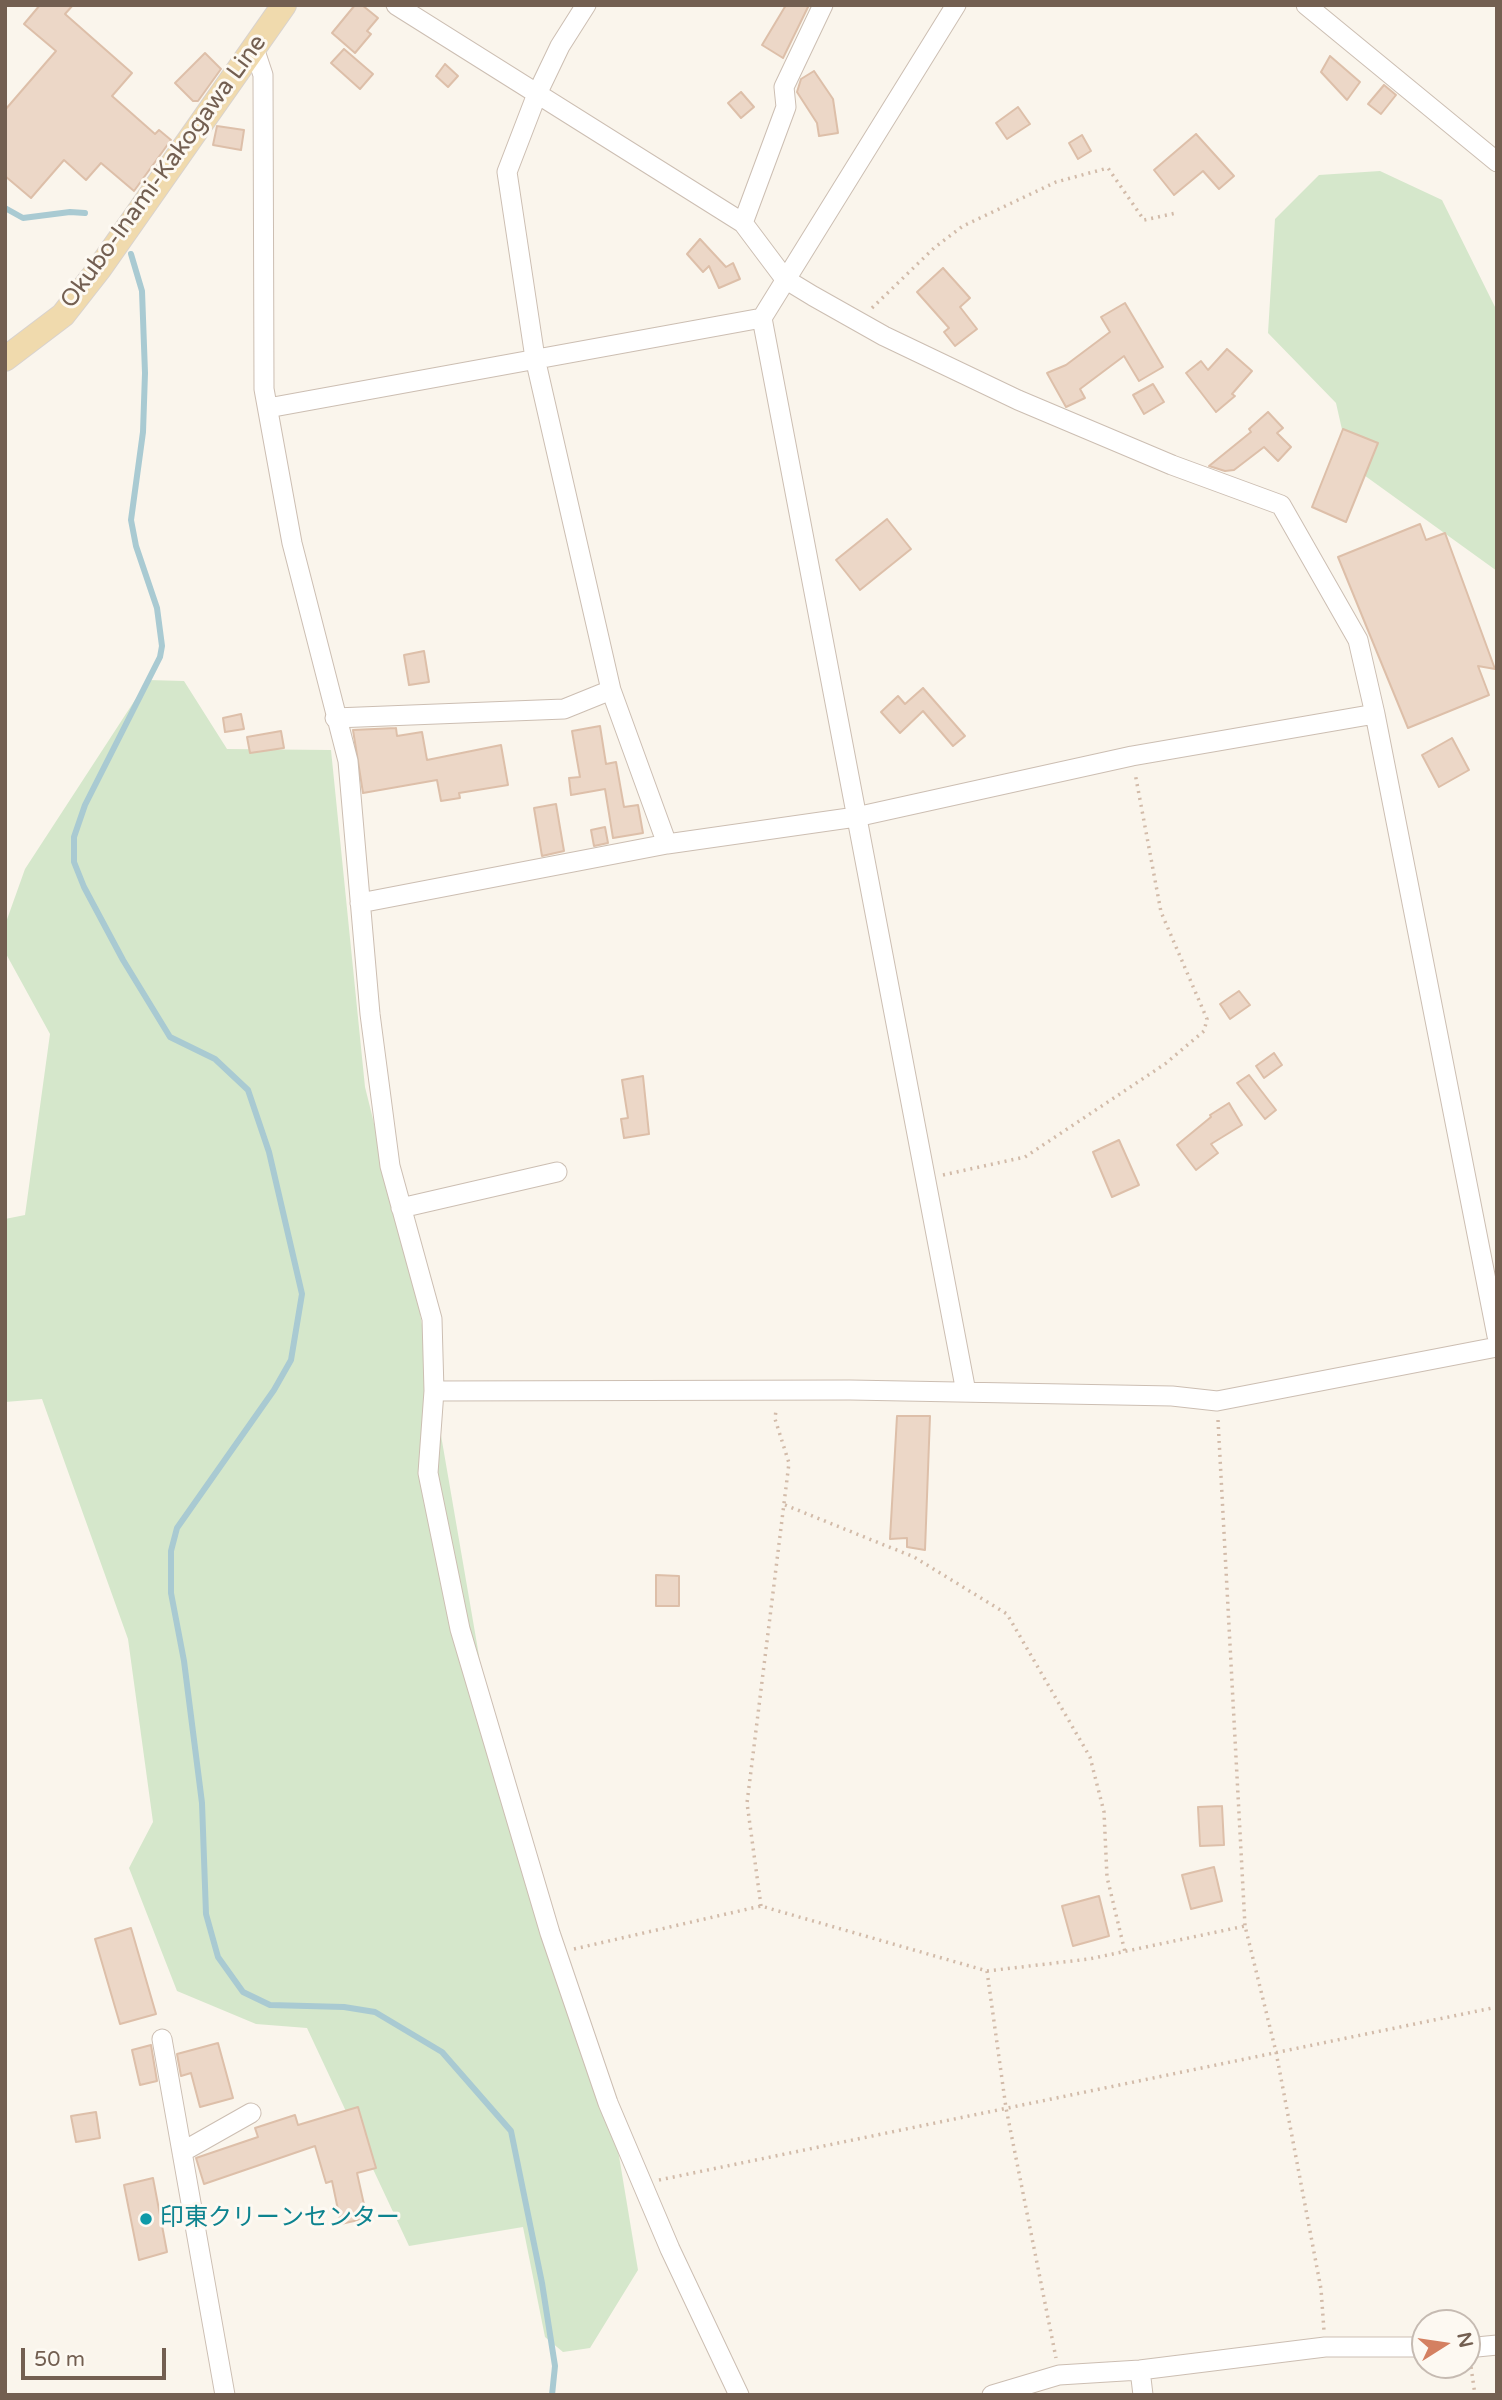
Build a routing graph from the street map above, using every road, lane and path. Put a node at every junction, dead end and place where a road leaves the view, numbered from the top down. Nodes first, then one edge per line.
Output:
1 (284, 5) edge
2 (396, 5) edge
3 (586, 5) edge
4 (823, 5) edge
5 (956, 5) edge
6 (1306, 5) edge
7 (254, 48) junction
8 (537, 94) junction
9 (1497, 162) edge
10 (1176, 213) dead end
11 (743, 223) junction
12 (785, 279) junction
13 (762, 318) junction
14 (858, 321) junction
15 (535, 358) junction
16 (5, 359) edge
17 (268, 408) junction
18 (611, 690) junction
19 (1375, 714) junction
20 (335, 718) junction
21 (1132, 755) junction
22 (856, 817) junction
23 (667, 844) junction
24 (360, 903) junction
25 (557, 1172) dead end
26 (927, 1178) junction
27 (401, 1208) junction
28 (1497, 1336) edge
29 (1497, 1347) edge
30 (779, 1390) junction
31 (434, 1391) junction
32 (966, 1392) junction
33 (1217, 1401) junction
34 (785, 1505) junction
35 (761, 1906) junction
36 (1245, 1926) junction
37 (572, 1949) dead end
38 (1125, 1952) junction
39 (987, 1971) junction
40 (1497, 2007) edge
41 (163, 2039) dead end
42 (1276, 2052) junction
43 (1006, 2108) junction
44 (251, 2113) dead end
45 (182, 2152) junction
46 (642, 2183) junction
47 (1325, 2347) junction
48 (1411, 2347) edge
49 (1140, 2370) junction
50 (1059, 2375) junction
51 (225, 2395) edge
52 (739, 2395) edge
53 (992, 2395) edge
54 (1143, 2395) edge

1 - 7 main road, Okubo-Inami-Kakogawa Line
2 - 8 street
3 - 8 street
4 - 11 street
5 - 12 street
6 - 9 street
7 - 16 main road, Okubo-Inami-Kakogawa Line
7 - 17 street
8 - 11 street
8 - 15 street
10 - 14 path
11 - 12 street
12 - 13 street
12 - 14 street
13 - 15 street
13 - 22 street
14 - 19 street
15 - 17 street
15 - 18 street
17 - 20 street
18 - 20 street
18 - 23 street
19 - 21 street
19 - 28 street
20 - 24 street
21 - 22 street
21 - 26 path
22 - 23 street
22 - 26 street
23 - 24 street
24 - 27 street
25 - 27 street
26 - 32 street
27 - 31 street
29 - 33 street
30 - 31 street
30 - 32 street
30 - 34 path
31 - 46 street
32 - 33 street
33 - 36 path
34 - 35 path
34 - 38 path
35 - 37 path
35 - 39 path
36 - 38 path
36 - 42 path
38 - 39 path
39 - 43 path
40 - 42 path
41 - 45 street
42 - 43 path
42 - 47 path
43 - 46 path
43 - 50 path
44 - 45 street
45 - 51 street
46 - 52 street
47 - 48 street
47 - 49 street
49 - 50 street
49 - 54 street
50 - 53 street

